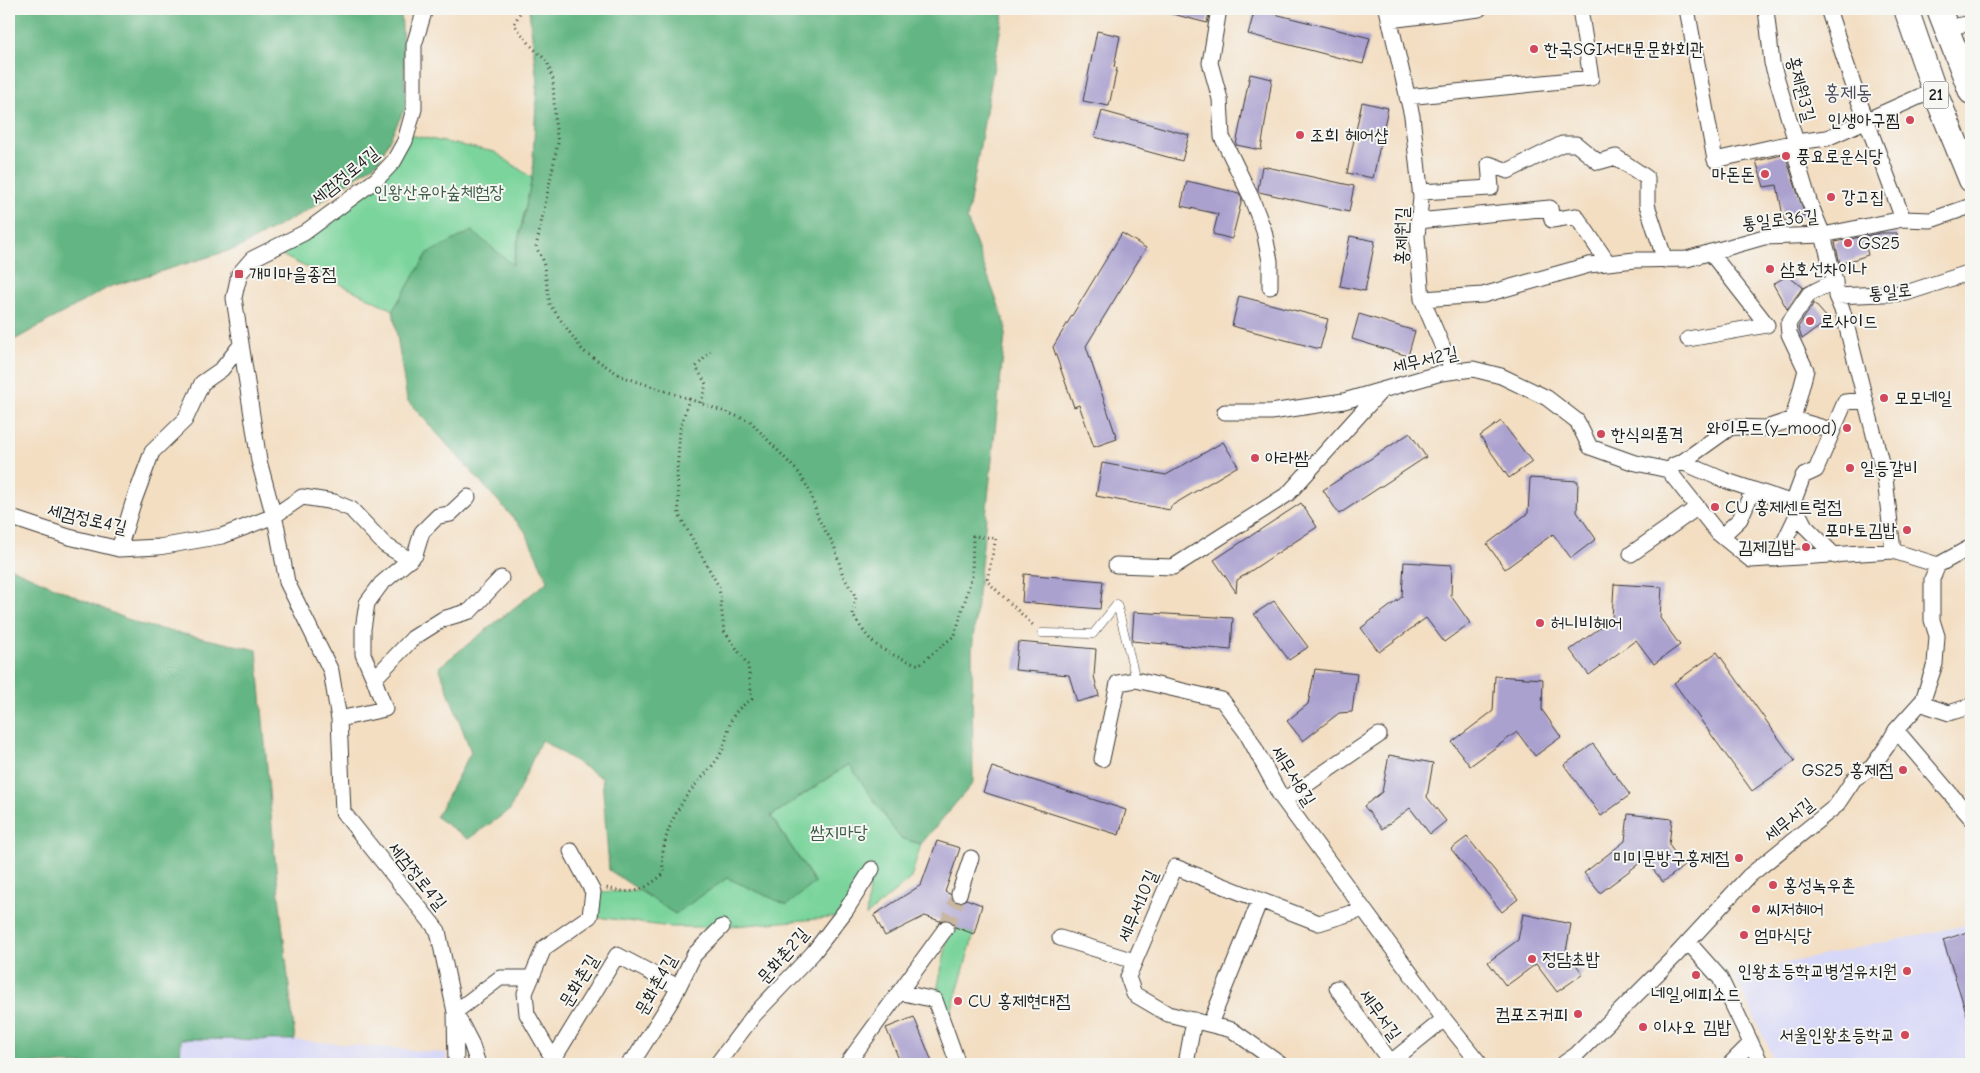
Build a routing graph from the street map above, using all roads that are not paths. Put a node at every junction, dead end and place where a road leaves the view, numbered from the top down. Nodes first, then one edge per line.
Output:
1 (425, 9) edge
2 (1219, 9) edge
3 (1479, 9) edge
4 (1580, 9) edge
5 (1688, 9) edge
6 (1766, 9) edge
7 (1828, 9) edge
8 (1906, 9) edge
9 (1388, 14) edge
10 (1943, 18) edge
11 (1971, 23) edge
12 (1934, 90) junction
13 (1971, 92) edge
14 (1407, 97) junction
15 (1866, 120) junction
16 (1796, 142) junction
17 (1971, 180) edge
18 (1420, 192) junction
19 (1971, 206) edge
20 (1904, 219) junction
21 (1418, 221) junction
22 (1823, 235) junction
23 (1710, 252) junction
24 (1665, 260) junction
25 (1608, 263) junction
26 (1971, 272) edge
27 (1270, 287) dead end
28 (1835, 289) junction
29 (1422, 299) junction
30 (1778, 324) junction
31 (1688, 339) dead end
32 (240, 346) junction
33 (1453, 371) junction
34 (1381, 390) junction
35 (1865, 400) junction
36 (1225, 412) dead end
37 (1793, 419) junction
38 (1832, 430) junction
39 (1682, 462) junction
40 (1664, 469) junction
41 (1753, 490) junction
42 (468, 497) dead end
43 (1698, 507) junction
44 (1796, 508) junction
45 (274, 516) junction
46 (9, 517) edge
47 (1722, 536) junction
48 (1971, 547) edge
49 (119, 549) junction
50 (1893, 551) junction
51 (1630, 554) dead end
52 (1836, 556) junction
53 (1776, 559) junction
54 (410, 560) junction
55 (1116, 565) dead end
56 (1938, 565) junction
57 (501, 578) dead end
58 (1042, 633) road end
59 (374, 680) junction
60 (1136, 680) junction
61 (1924, 700) junction
62 (1971, 706) edge
63 (339, 718) junction
64 (1896, 730) junction
65 (1379, 734) dead end
66 (1102, 759) dead end
67 (1284, 800) junction
68 (1971, 818) edge
69 (571, 851) dead end
70 (971, 858) dead end
71 (872, 869) dead end
72 (959, 894) tunnel mouth
73 (1260, 900) junction
74 (1364, 909) junction
75 (722, 927) dead end
76 (946, 928) tunnel mouth
77 (1060, 938) dead end
78 (1688, 942) junction
79 (1134, 961) junction
80 (530, 978) junction
81 (678, 987) junction
82 (1337, 988) dead end
83 (899, 992) junction
84 (456, 1012) junction
85 (1444, 1019) junction
86 (1194, 1020) junction
87 (1210, 1024) junction
88 (1751, 1043) junction
89 (555, 1062) edge
90 (1391, 1063) edge
91 (456, 1064) edge
92 (478, 1064) edge
93 (628, 1064) edge
94 (717, 1064) edge
95 (847, 1064) edge
96 (958, 1064) edge
97 (1186, 1064) edge
98 (1280, 1064) edge
99 (1480, 1064) edge
100 (1564, 1064) edge
101 (1730, 1064) edge
102 (1761, 1064) edge

1 - 32 street, 세검정로4길
2 - 27 street
3 - 9 street, 홍제원길
4 - 14 street
5 - 16 street
6 - 16 street, 홍제원3길
7 - 15 street
8 - 12 main road, 21
9 - 14 street, 홍제원길
10 - 11 street
10 - 13 main road
12 - 15 street
12 - 17 main road, 21
14 - 18 street, 홍제원길
15 - 16 street
15 - 20 street
16 - 22 street, 홍제원3길
18 - 21 street, 홍제원길
18 - 24 street
19 - 20 street, 통일로36길
20 - 22 street, 통일로36길
21 - 25 street
21 - 29 street, 홍제원길
22 - 23 street, 통일로36길
22 - 28 street, 홍제원3길
23 - 24 street, 통일로36길
23 - 30 street
24 - 25 street, 통일로36길
25 - 29 street, 통일로36길
26 - 28 street, 통일로
28 - 30 street
28 - 35 street, 홍제원3길
29 - 33 street, 홍제원길
30 - 31 street
30 - 37 street
32 - 45 street, 세검정로4길
32 - 49 street
33 - 34 street, 세무서2길
33 - 40 street, 세무서2길
34 - 36 street, 세무서2길
34 - 55 street
35 - 38 street
35 - 50 street, 홍제원3길
37 - 38 street
37 - 39 street
38 - 44 street
39 - 40 street
39 - 41 street
40 - 43 street
41 - 44 street
41 - 47 street
42 - 54 street
43 - 47 street
43 - 51 street
44 - 52 street
44 - 53 street
45 - 49 street, 세검정로4길
45 - 54 street, 세검정로4길
45 - 63 street, 세검정로4길
46 - 49 street, 세검정로4길
47 - 53 street
48 - 56 street
50 - 52 street
50 - 56 street
52 - 53 street
54 - 59 street
56 - 61 street, 세무서길
57 - 59 street
58 - 60 lane
59 - 63 street
60 - 66 street
60 - 67 street, 세무서8길
61 - 62 street
61 - 64 street, 세무서길
63 - 84 street, 세검정로4길
64 - 68 street
64 - 78 street, 세무서길
65 - 67 street
67 - 74 street, 세무서8길
69 - 80 street, 문화촌길
70 - 72 street
71 - 94 street, 문화촌2길
73 - 74 street, 세무서10길
73 - 79 street, 세무서10길
73 - 87 street
74 - 85 street, 세무서8길
75 - 81 street, 문화촌4길
76 - 83 street
77 - 79 street, 세무서10길
78 - 88 street
78 - 100 street, 세무서길
79 - 86 street, 세무서10길
80 - 84 street
80 - 89 street, 문화촌길
81 - 89 street, 문화촌길
81 - 93 street, 문화촌4길
82 - 90 street, 세무서길
83 - 95 street
83 - 96 street
84 - 91 street, 세검정로4길
84 - 92 street
85 - 90 street
85 - 99 street, 세무서8길
86 - 87 street, 세무서10길
86 - 97 street
87 - 98 street, 세무서10길
88 - 101 street
88 - 102 street

